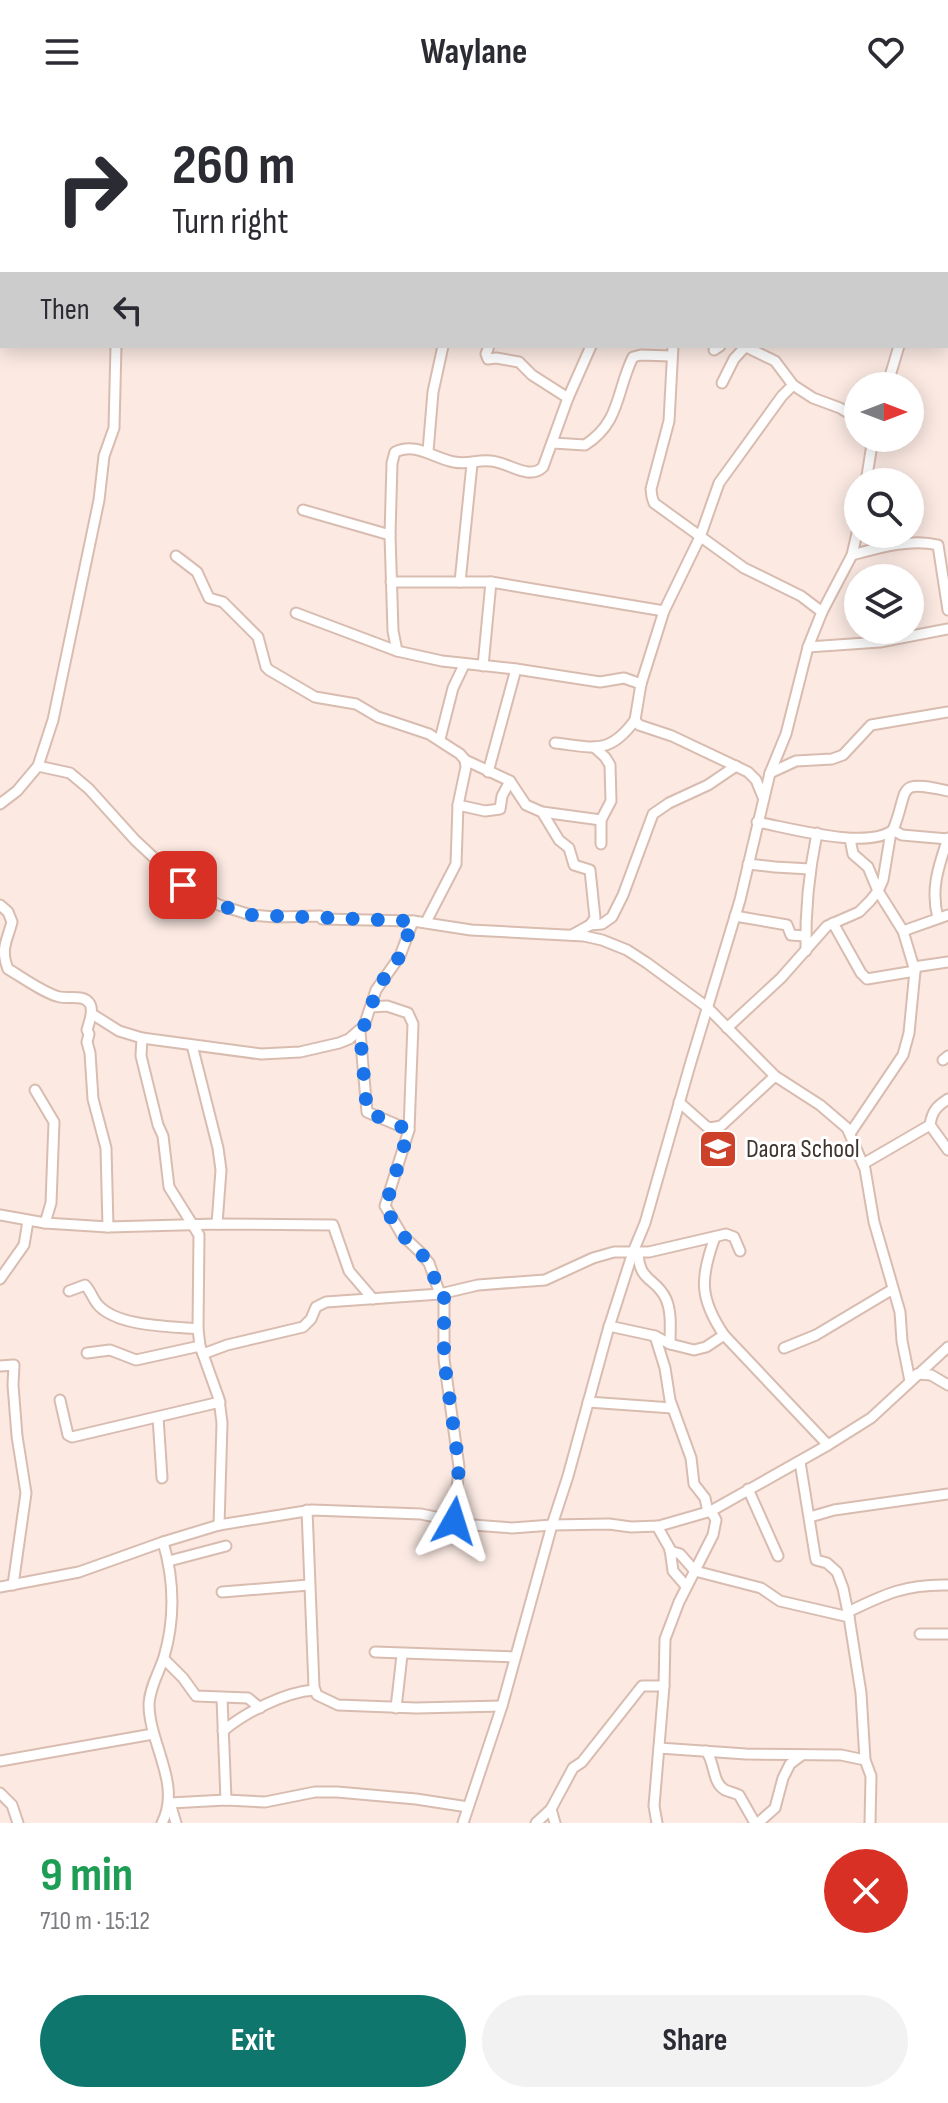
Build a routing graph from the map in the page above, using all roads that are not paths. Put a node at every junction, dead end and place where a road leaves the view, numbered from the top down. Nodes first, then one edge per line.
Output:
1 (116, 348) edge
2 (443, 348) edge
3 (488, 348) edge
4 (590, 348) edge
5 (744, 348) edge
6 (747, 348) edge
7 (898, 348) edge
8 (672, 351) edge
9 (891, 372) edge
10 (722, 383) dead end
11 (793, 385) junction
12 (568, 398) junction
13 (844, 410) edge
14 (553, 443) junction
15 (428, 451) junction
16 (472, 464) junction
17 (303, 510) dead end
18 (390, 535) junction
19 (700, 537) junction
20 (854, 548) edge
21 (852, 555) junction
22 (176, 556) dead end
23 (391, 582) junction
24 (460, 582) junction
25 (491, 582) junction
26 (948, 610) edge
27 (664, 611) junction
28 (822, 612) junction
29 (296, 613) dead end
30 (948, 629) edge
31 (808, 647) junction
32 (397, 651) junction
33 (464, 665) junction
34 (483, 666) junction
35 (516, 669) junction
36 (641, 684) junction
37 (948, 712) edge
38 (635, 720) junction
39 (440, 739) junction
40 (555, 743) dead end
41 (594, 747) junction
42 (465, 760) junction
43 (38, 766) junction
44 (736, 766) junction
45 (488, 772) junction
46 (770, 773) junction
47 (510, 781) junction
48 (948, 791) edge
49 (763, 797) junction
50 (0, 804) edge
51 (458, 805) junction
52 (542, 812) junction
53 (601, 820) junction
54 (757, 822) junction
55 (892, 831) junction
56 (817, 833) junction
57 (948, 838) edge
58 (850, 839) junction
59 (601, 844) dead end
60 (748, 864) junction
61 (810, 869) junction
62 (878, 891) junction
63 (0, 905) edge
64 (735, 916) junction
65 (943, 917) edge
66 (413, 921) junction
67 (426, 922) junction
68 (833, 923) junction
69 (590, 925) junction
70 (903, 931) junction
71 (572, 935) junction
72 (805, 936) junction
73 (806, 951) junction
74 (948, 962) edge
75 (2, 964) edge
76 (914, 969) junction
77 (371, 1007) junction
78 (707, 1007) junction
79 (92, 1014) junction
80 (727, 1028) junction
81 (360, 1032) junction
82 (142, 1038) junction
83 (192, 1045) junction
84 (775, 1076) junction
85 (35, 1090) dead end
86 (948, 1099) edge
87 (679, 1102) junction
88 (930, 1125) junction
89 (409, 1130) junction
90 (851, 1132) junction
91 (948, 1150) edge
92 (863, 1164) junction
93 (0, 1215) edge
94 (28, 1221) junction
95 (45, 1223) junction
96 (217, 1224) junction
97 (192, 1225) junction
98 (108, 1227) junction
99 (715, 1237) junction
100 (740, 1251) dead end
101 (635, 1252) junction
102 (0, 1279) edge
103 (893, 1289) junction
104 (69, 1291) dead end
105 (442, 1294) junction
106 (373, 1299) junction
107 (609, 1326) junction
108 (198, 1329) junction
109 (724, 1335) junction
110 (655, 1336) junction
111 (670, 1344) junction
112 (948, 1347) edge
113 (784, 1348) dead end
114 (202, 1350) junction
115 (87, 1353) dead end
116 (0, 1366) edge
117 (914, 1378) junction
118 (948, 1385) edge
119 (60, 1400) dead end
120 (220, 1402) junction
121 (588, 1402) junction
122 (672, 1408) junction
123 (158, 1417) junction
124 (828, 1445) junction
125 (800, 1462) junction
126 (162, 1478) dead end
127 (748, 1489) junction
128 (948, 1494) edge
129 (307, 1510) junction
130 (709, 1511) junction
131 (810, 1517) junction
132 (454, 1521) junction
133 (219, 1525) junction
134 (552, 1525) junction
135 (657, 1526) junction
136 (163, 1542) junction
137 (226, 1546) dead end
138 (670, 1551) junction
139 (778, 1556) dead end
140 (169, 1561) junction
141 (695, 1571) junction
142 (13, 1585) junction
143 (309, 1585) junction
144 (948, 1585) edge
145 (686, 1586) junction
146 (0, 1587) edge
147 (222, 1592) dead end
148 (849, 1615) junction
149 (920, 1634) dead end
150 (948, 1634) edge
151 (375, 1652) dead end
152 (402, 1655) junction
153 (515, 1657) junction
154 (164, 1659) junction
155 (664, 1686) junction
156 (314, 1690) junction
157 (222, 1698) junction
158 (502, 1706) junction
159 (260, 1708) junction
160 (396, 1708) junction
161 (223, 1731) junction
162 (153, 1734) junction
163 (659, 1748) junction
164 (706, 1751) junction
165 (802, 1755) junction
166 (865, 1760) junction
167 (0, 1761) edge
168 (0, 1793) edge
169 (226, 1800) junction
170 (170, 1801) junction
171 (468, 1807) junction
172 (551, 1809) junction
173 (18, 1823) edge
174 (162, 1823) edge
175 (176, 1823) edge
176 (463, 1823) edge
177 (536, 1823) edge
178 (555, 1823) edge
179 (657, 1823) edge
180 (757, 1823) edge
181 (870, 1823) edge

1 - 43 street
2 - 15 street
3 - 12 street
4 - 12 street
5 - 10 street
6 - 11 street
7 - 9 street
8 - 14 street
8 - 19 street
11 - 13 street
11 - 19 street
12 - 14 street
14 - 16 street
15 - 16 street
15 - 18 street
16 - 24 street
17 - 18 street
18 - 23 street
19 - 27 street
19 - 28 street
20 - 21 street
21 - 26 street
21 - 28 street
22 - 39 street
23 - 24 street
23 - 32 street
24 - 25 street
25 - 27 street
25 - 34 street
27 - 36 street
28 - 31 street
29 - 32 street
30 - 31 street
31 - 46 street
32 - 33 street
33 - 34 street
33 - 39 street
34 - 35 street
35 - 36 street
35 - 45 street
36 - 38 street
37 - 46 street
38 - 41 street
38 - 44 street
39 - 42 street
40 - 41 street
41 - 53 street
42 - 45 street
42 - 51 street
43 - 50 street
43 - 66 street
44 - 49 street
44 - 69 street
45 - 47 street
46 - 49 street
47 - 51 street
47 - 52 street
48 - 55 street
49 - 54 street
51 - 67 street
52 - 53 street
52 - 69 street
53 - 59 street
54 - 56 street
54 - 60 street
55 - 57 street
55 - 58 street
55 - 62 street
56 - 58 street
56 - 61 street
57 - 65 street
58 - 62 street
60 - 61 street
60 - 64 street
61 - 72 street
62 - 68 street
62 - 70 street
63 - 75 street
64 - 72 street
64 - 78 street
65 - 70 street
66 - 67 street
66 - 77 street
67 - 71 street
68 - 73 street
68 - 76 street
69 - 71 street
70 - 76 street
71 - 78 street
72 - 73 street
73 - 80 street
74 - 76 street
75 - 79 street
76 - 90 street
77 - 81 street
77 - 89 street
78 - 80 street
78 - 87 street
79 - 82 street
79 - 98 street
80 - 84 street
81 - 83 street
81 - 89 street
82 - 83 street
82 - 97 street
83 - 96 street
84 - 87 street
84 - 90 street
85 - 95 street
86 - 88 street
87 - 101 street
88 - 91 street
88 - 92 street
89 - 105 street
90 - 92 street
92 - 103 street
93 - 94 street
94 - 95 street
94 - 102 street
95 - 98 street
96 - 97 street
96 - 106 street
97 - 98 street
97 - 108 street
99 - 100 street
99 - 101 street
99 - 109 street
101 - 105 street
101 - 107 street
101 - 111 street
103 - 113 street
103 - 117 street
104 - 108 street
105 - 106 street
105 - 132 street
106 - 114 street
107 - 110 street
107 - 121 street
108 - 114 street
109 - 111 street
109 - 124 street
110 - 111 street
110 - 122 street
112 - 117 street
114 - 115 street
114 - 120 street
116 - 142 street
117 - 118 street
117 - 124 street
119 - 123 street
120 - 123 street
120 - 133 street
121 - 122 street
121 - 134 street
122 - 130 street
123 - 126 street
124 - 125 street
125 - 127 street
125 - 131 street
127 - 130 street
127 - 139 street
128 - 131 street
129 - 132 street
129 - 133 street
129 - 143 street
130 - 135 street
130 - 141 street
131 - 148 street
132 - 134 street
133 - 136 street
134 - 135 street
134 - 153 street
135 - 138 street
136 - 140 street
136 - 142 street
137 - 140 street
138 - 141 street
138 - 145 street
140 - 154 street
141 - 145 street
141 - 148 street
142 - 146 street
143 - 147 street
143 - 156 street
144 - 148 street
145 - 155 street
148 - 166 street
149 - 150 street
151 - 152 street
152 - 153 street
152 - 160 street
153 - 158 street
154 - 157 street
154 - 162 street
155 - 163 street
155 - 172 street
156 - 159 street
156 - 160 street
157 - 159 street
157 - 161 street
158 - 160 street
158 - 171 street
159 - 161 street
161 - 169 street
162 - 167 street
162 - 170 street
163 - 164 street
163 - 179 street
164 - 165 street
164 - 180 street
165 - 166 street
165 - 180 street
166 - 181 street
168 - 173 street
169 - 170 street
169 - 171 street
170 - 174 street
170 - 175 street
171 - 176 street
172 - 177 street
172 - 178 street

